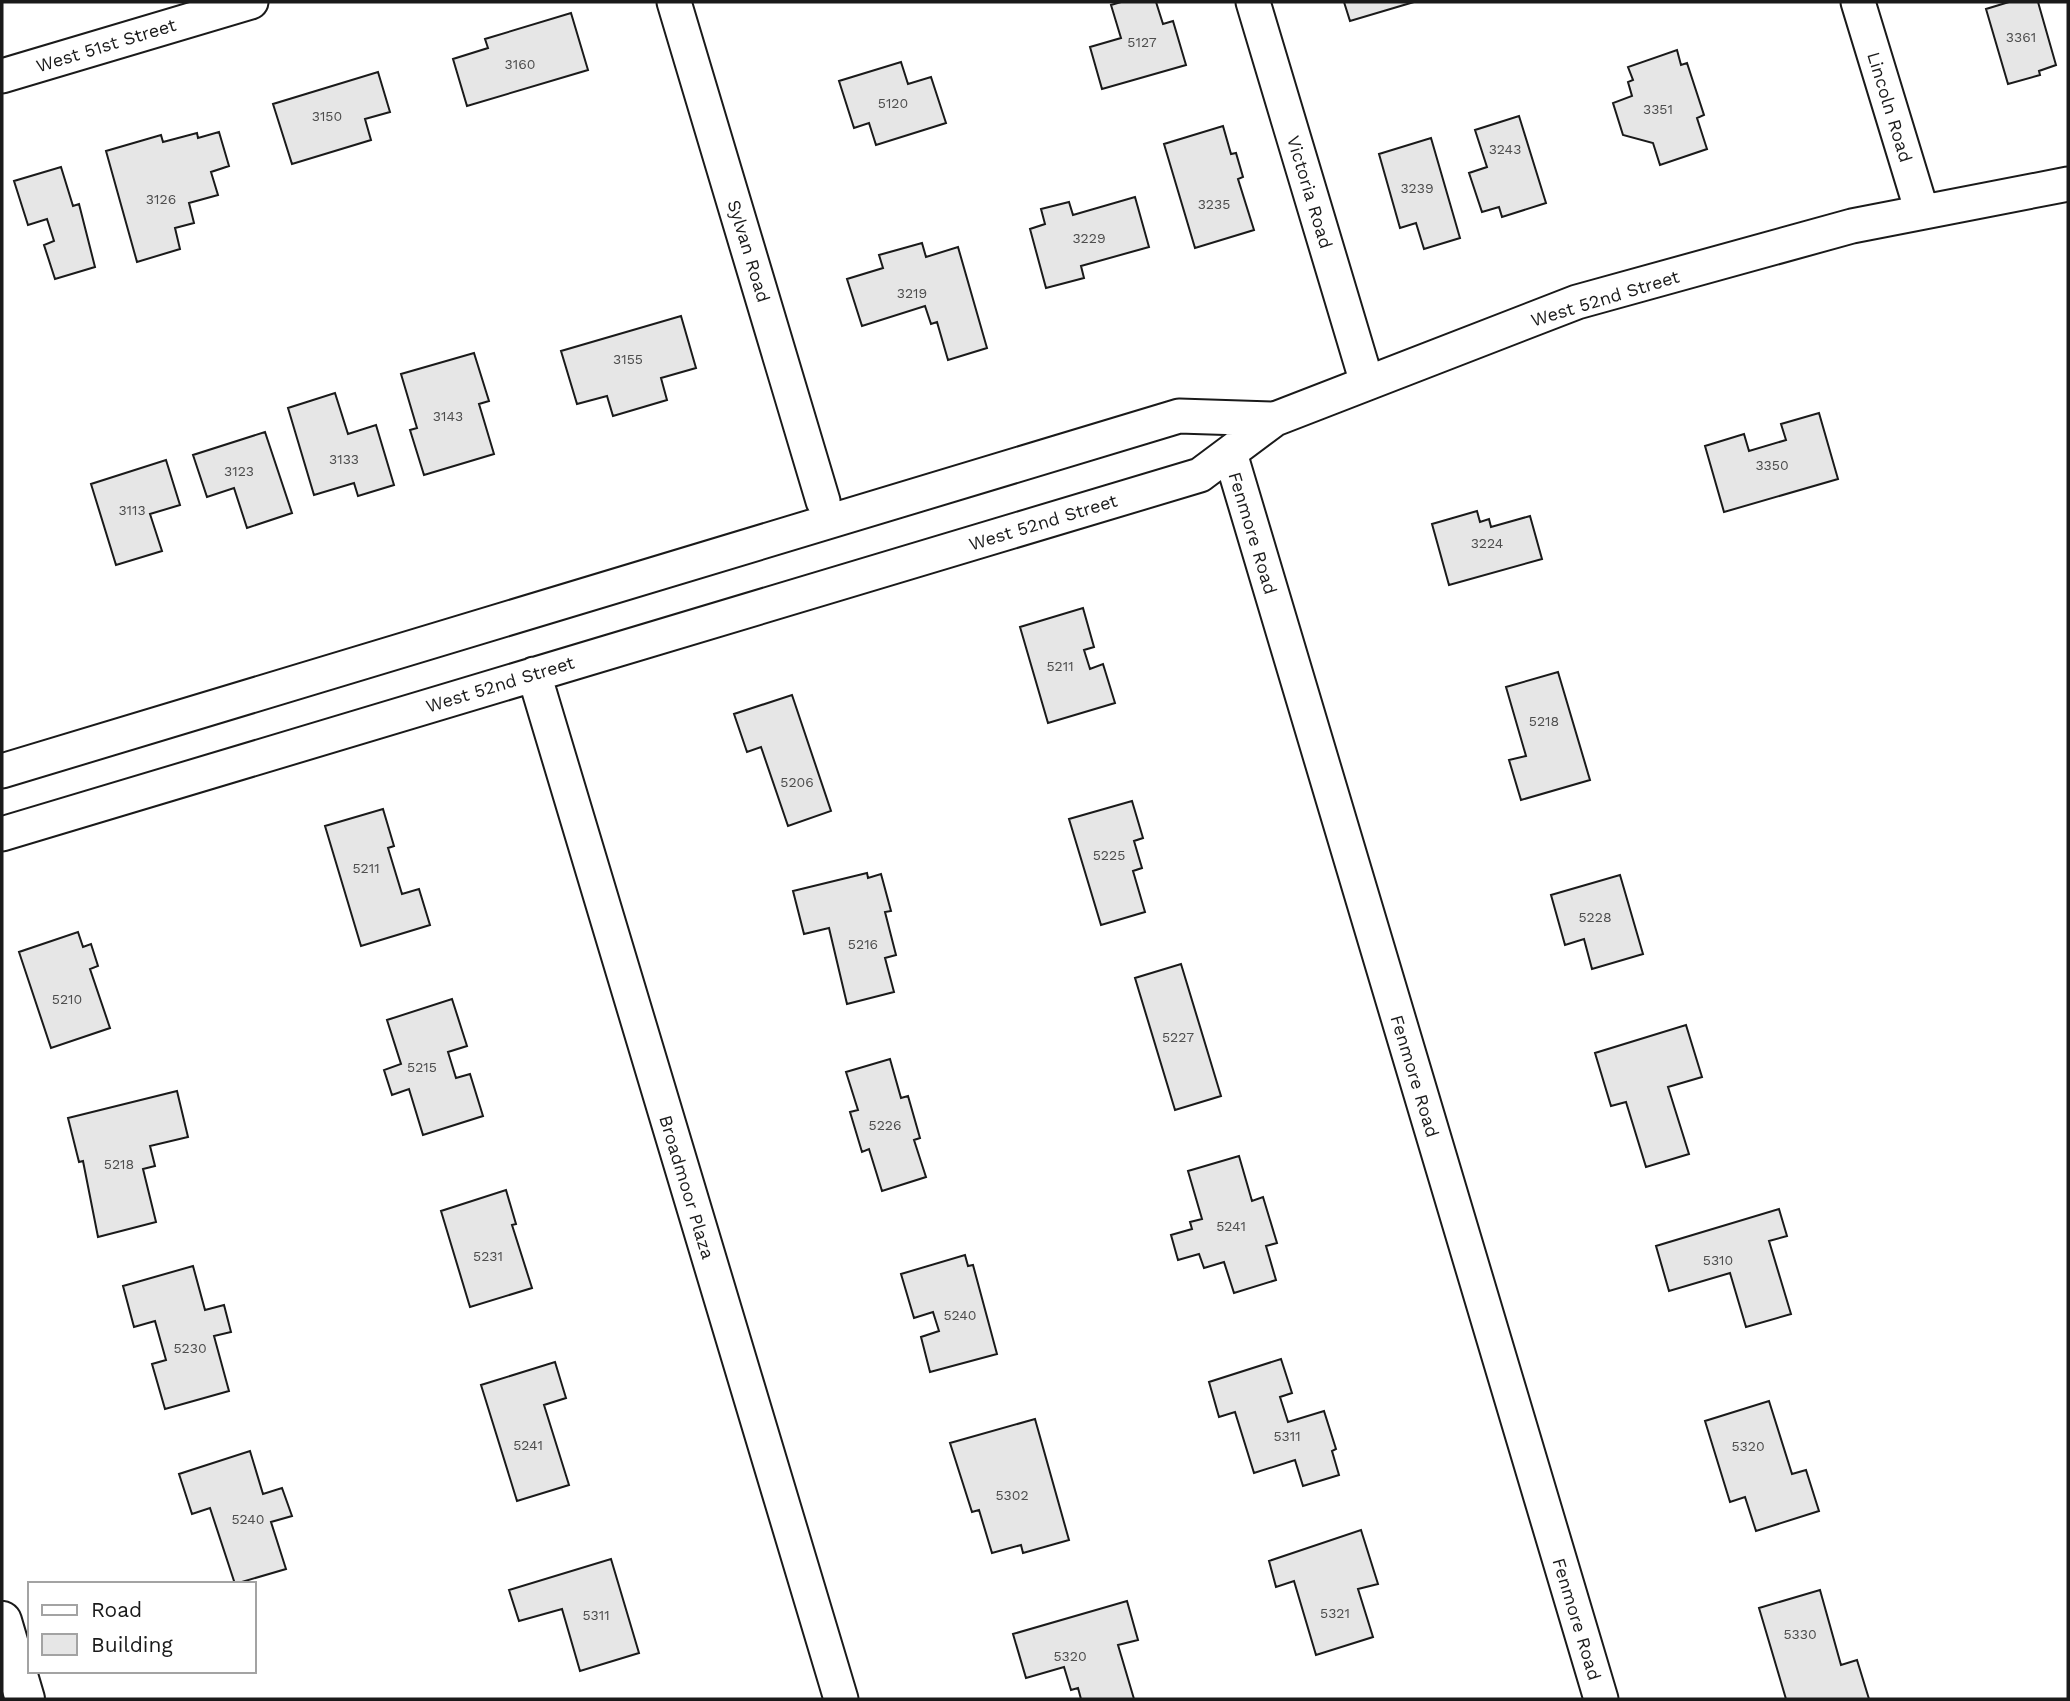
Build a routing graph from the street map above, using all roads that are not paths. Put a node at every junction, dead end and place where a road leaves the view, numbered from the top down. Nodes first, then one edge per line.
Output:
1 (251, 2) edge
2 (674, 2) edge
3 (1253, 2) edge
4 (1858, 2) edge
5 (2, 76) edge
6 (2068, 184) edge
7 (1922, 212) junction
8 (1367, 383) junction
9 (1276, 419) junction
10 (1230, 453) junction
11 (824, 501) dead end
12 (534, 674) junction
13 (2, 771) edge
14 (2, 834) edge
15 (2, 1621) edge
16 (25, 1699) edge
17 (841, 1699) edge
18 (1601, 1699) edge

1 - 5 street, West 51st Street
2 - 11 street, Sylvan Road
3 - 8 street, Victoria Road
4 - 7 street, Lincoln Road
6 - 7 street, West 52nd Street
7 - 8 street, West 52nd Street
8 - 9 street, West 52nd Street
9 - 10 street, West 52nd Street
9 - 13 street
10 - 12 street, West 52nd Street
10 - 18 street, Fenmore Road
12 - 14 street, West 52nd Street
12 - 17 street, Broadmoor Plaza
15 - 16 main road

